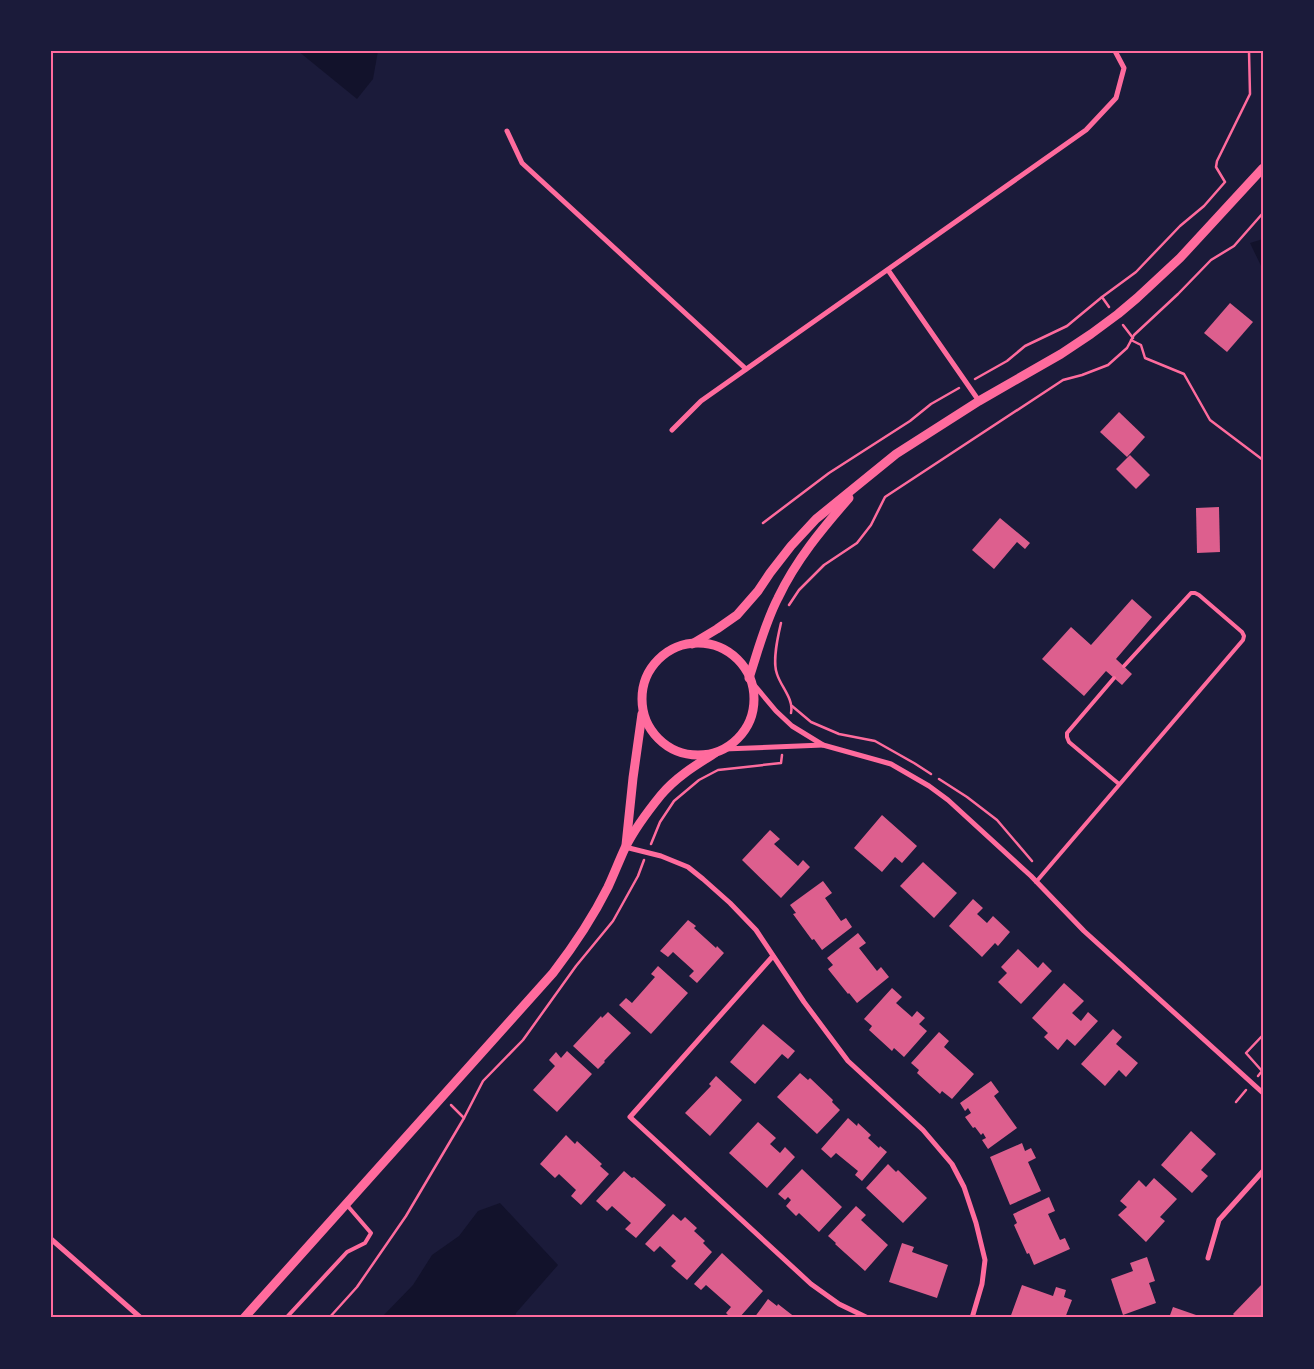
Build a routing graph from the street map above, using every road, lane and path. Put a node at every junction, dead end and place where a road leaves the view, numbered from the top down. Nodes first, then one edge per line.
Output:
1 (1115, 51) edge
2 (1249, 51) edge
3 (507, 131) dead end
4 (1263, 168) edge
5 (1263, 213) edge
6 (888, 270) junction
7 (1102, 297) junction
8 (1116, 316) junction
9 (1132, 339) junction
10 (746, 370) junction
11 (967, 383) junction
12 (980, 401) junction
13 (672, 430) dead end
14 (1263, 460) edge
15 (866, 479) junction
16 (763, 523) dead end
17 (788, 607) dead end
18 (783, 615) dead end
19 (692, 644) junction
20 (1124, 666) dead end
21 (1114, 678) dead end
22 (750, 679) junction
23 (643, 711) junction
24 (790, 724) junction
25 (823, 745) junction
26 (784, 747) junction
27 (719, 751) junction
28 (1119, 784) junction
29 (626, 847) junction
30 (647, 853) junction
31 (1036, 882) junction
32 (773, 956) junction
33 (1263, 1035) edge
34 (1252, 1083) junction
35 (1263, 1092) edge
36 (442, 1097) junction
37 (1236, 1102) dead end
38 (464, 1118) junction
39 (1263, 1171) edge
40 (346, 1204) junction
41 (51, 1239) edge
42 (1208, 1258) dead end
43 (142, 1318) edge
44 (244, 1318) edge
45 (286, 1318) edge
46 (328, 1318) edge
47 (868, 1318) edge
48 (972, 1318) edge

1 - 6 street
2 - 7 path
3 - 10 street
4 - 8 street
5 - 9 path
6 - 10 street
6 - 11 street
7 - 8 path
7 - 11 path
8 - 9 path
8 - 12 street
9 - 14 path
9 - 17 path
10 - 13 street
11 - 12 street
11 - 16 path
12 - 15 street
15 - 19 street
15 - 22 street
18 - 24 path
19 - 22 street
19 - 23 street
20 - 28 lane
21 - 28 lane
22 - 24 street
22 - 27 street
23 - 27 street
23 - 29 street
24 - 25 street
25 - 26 street
25 - 31 street
26 - 27 street
26 - 30 path
27 - 29 street
28 - 31 lane
29 - 30 street
29 - 36 street
30 - 32 street
30 - 38 path
31 - 34 street
32 - 47 street
32 - 48 street
33 - 34 path
34 - 35 street
34 - 37 path
36 - 38 path
36 - 40 street
38 - 46 path
39 - 42 street
40 - 44 street
40 - 45 lane
41 - 43 street

